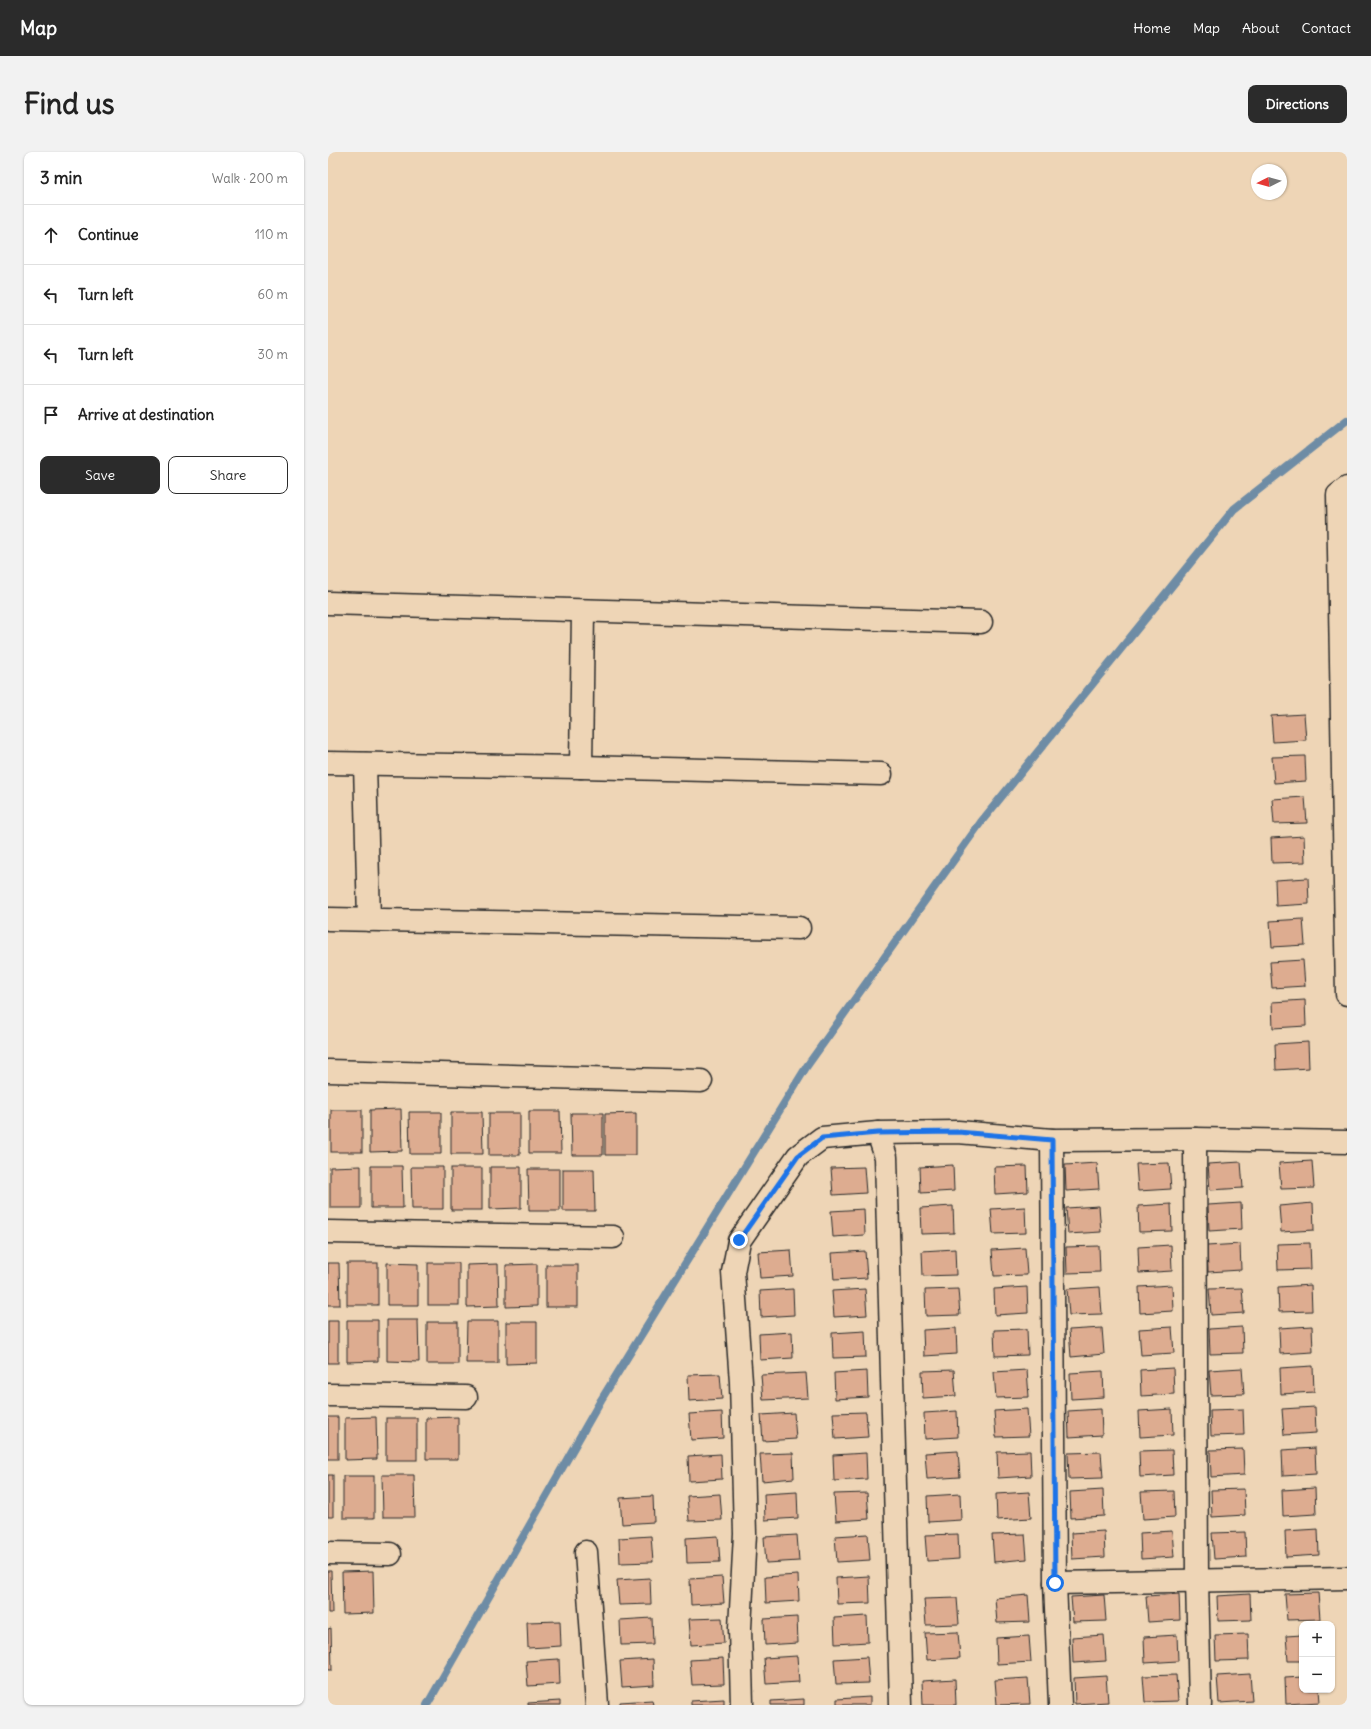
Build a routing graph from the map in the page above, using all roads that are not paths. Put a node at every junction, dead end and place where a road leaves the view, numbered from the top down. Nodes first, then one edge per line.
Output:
1 (1343, 491) edge
2 (328, 603) edge
3 (583, 611) junction
4 (981, 622) dead end
5 (1344, 710) edge
6 (328, 763) edge
7 (364, 764) junction
8 (581, 767) junction
9 (881, 774) dead end
10 (328, 919) edge
11 (369, 920) junction
12 (799, 928) dead end
13 (1347, 994) edge
14 (328, 1071) edge
15 (701, 1081) dead end
16 (878, 1133) junction
17 (1195, 1139) junction
18 (1052, 1140) junction
19 (1347, 1142) edge
20 (328, 1232) edge
21 (613, 1237) dead end
22 (328, 1395) edge
23 (466, 1397) dead end
24 (586, 1552) dead end
25 (328, 1553) edge
26 (390, 1554) dead end
27 (1347, 1578) edge
28 (1197, 1580) junction
29 (1055, 1583) junction
30 (598, 1705) edge
31 (742, 1705) edge
32 (901, 1705) edge
33 (1060, 1705) edge
34 (1200, 1705) edge

1 - 5 street
2 - 3 street
3 - 4 street
3 - 8 street
5 - 13 street
6 - 7 street
7 - 8 street
7 - 11 street
8 - 9 street
10 - 11 street
11 - 12 street
14 - 15 street
16 - 18 street
16 - 31 street
16 - 32 street
17 - 18 street
17 - 19 street
17 - 28 street
18 - 29 street
20 - 21 street
22 - 23 street
24 - 30 street
25 - 26 street
27 - 28 street
28 - 29 street
28 - 34 street
29 - 33 street

